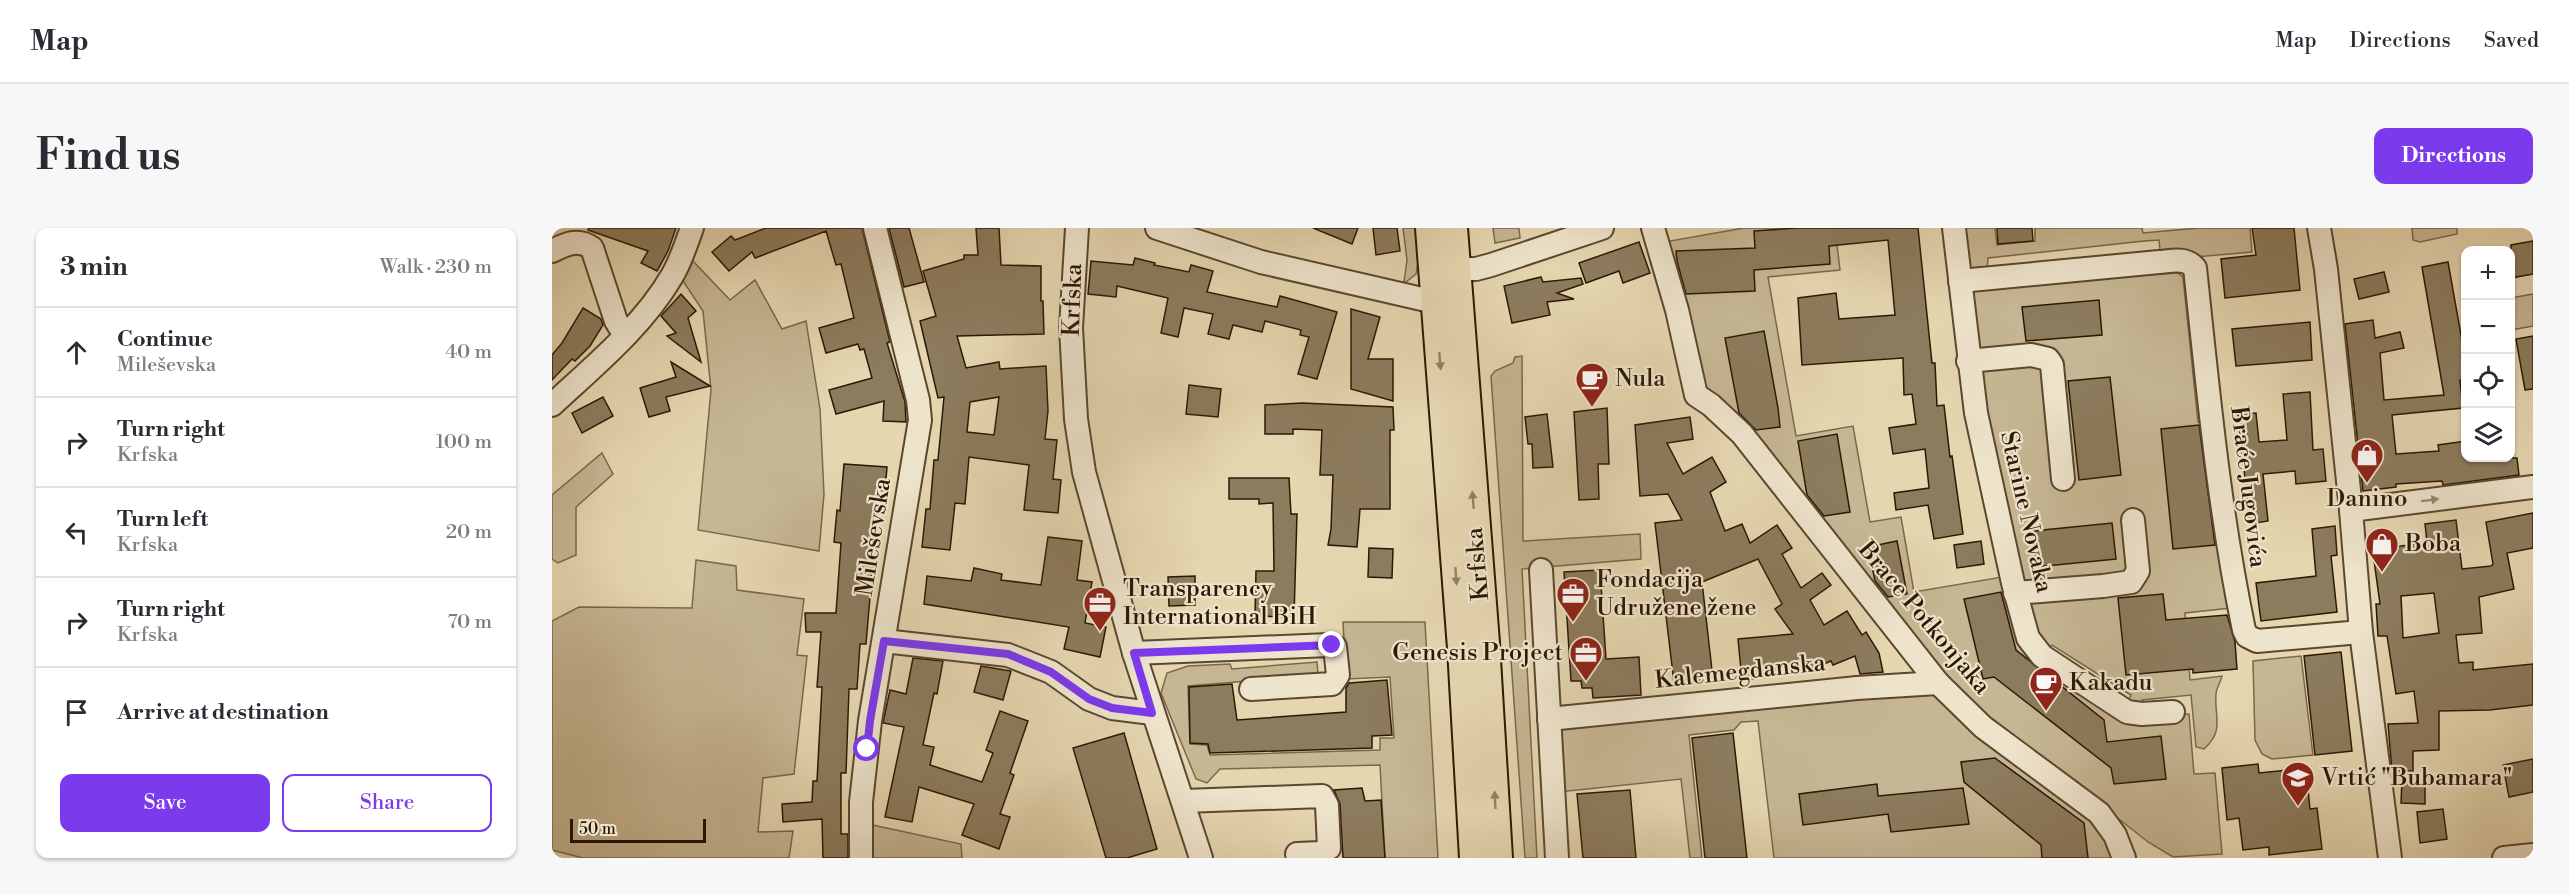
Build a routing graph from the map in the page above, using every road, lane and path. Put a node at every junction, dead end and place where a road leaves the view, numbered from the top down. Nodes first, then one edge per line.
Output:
1 (692, 228) edge
2 (875, 228) edge
3 (1077, 228) edge
4 (1157, 228) edge
5 (1602, 228) edge
6 (1653, 228) edge
7 (1954, 228) edge
8 (2319, 228) edge
9 (1438, 234) edge
10 (552, 251) edge
11 (1456, 269) junction
12 (1960, 281) junction
13 (1394, 293) junction
14 (1435, 302) junction
15 (627, 334) junction
16 (1968, 361) junction
17 (552, 405) edge
18 (2063, 479) dead end
19 (2533, 487) edge
20 (2351, 510) junction
21 (2133, 520) dead end
22 (1541, 570) dead end
23 (2015, 593) junction
24 (2361, 632) junction
25 (884, 641) junction
26 (1134, 653) junction
27 (1938, 683) junction
28 (1251, 689) dead end
29 (2172, 712) dead end
30 (1152, 713) junction
31 (1549, 719) junction
32 (1184, 801) junction
33 (1297, 854) dead end
34 (2533, 855) edge
35 (861, 858) edge
36 (1201, 858) edge
37 (1474, 858) edge
38 (1498, 858) edge
39 (1557, 858) edge
40 (2124, 858) edge
41 (2390, 858) edge
42 (2504, 858) edge

1 - 15 street
2 - 25 street, Mileševska
3 - 26 street, Krfska
4 - 13 street
5 - 11 street
6 - 27 street, Brace Potkonjaka
7 - 12 street, Starine Novaka
8 - 20 street
9 - 11 main road, Krfska
9 - 13 street
9 - 14 main road, Krfska
10 - 15 street
38 -> 11 main road, Krfska
12 - 16 street, Starine Novaka
12 - 24 street, Braće Jugovića
13 - 14 street
14 -> 37 main road, Krfska
15 - 17 street
16 - 18 street
16 - 23 street, Starine Novaka
20 -> 19 street
20 - 24 street
21 - 23 street
22 - 31 street
23 - 29 street, Starine Novaka
24 - 41 street
25 - 30 street
25 - 35 street, Mileševska
26 - 28 street
26 - 30 street, Krfska
27 - 31 street, Kalemegdanska
27 - 40 street, Brace Potkonjaka
30 - 32 street, Krfska
31 - 39 street
32 - 33 street
32 - 36 street, Krfska
34 - 42 street

